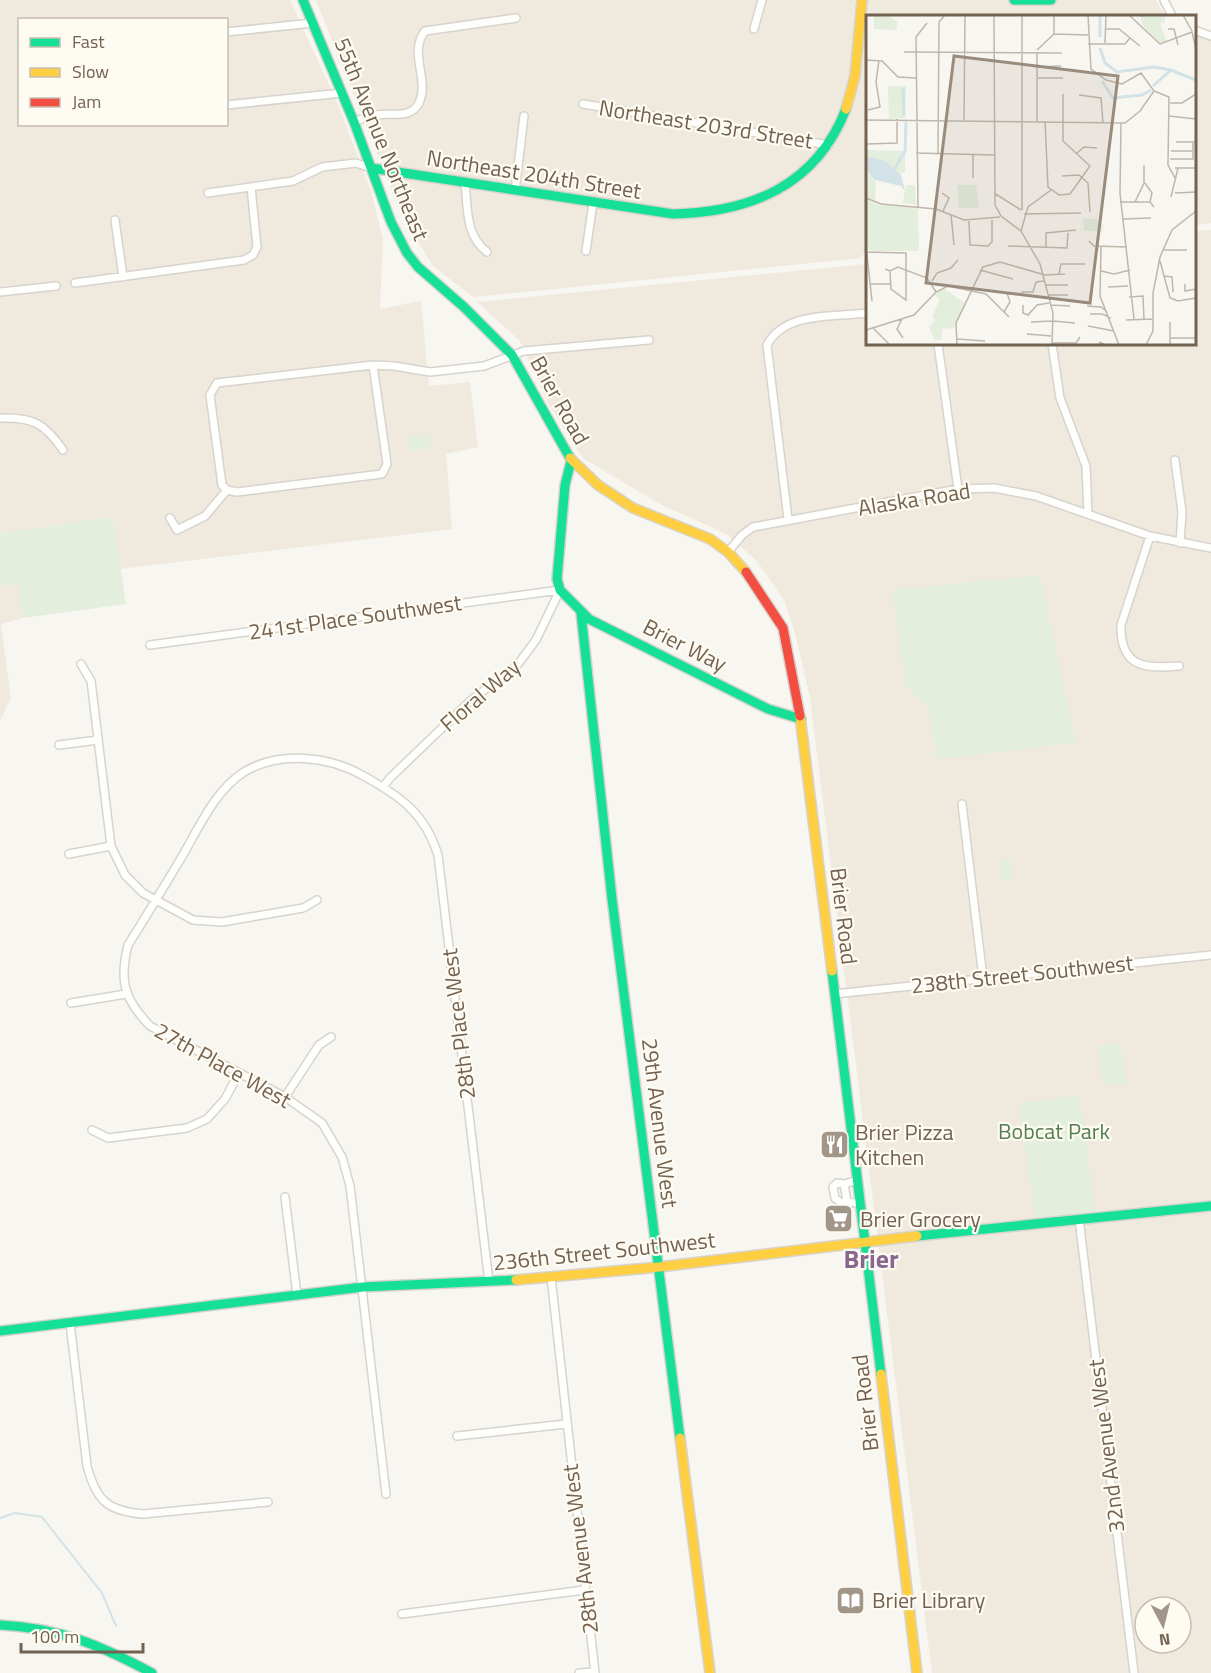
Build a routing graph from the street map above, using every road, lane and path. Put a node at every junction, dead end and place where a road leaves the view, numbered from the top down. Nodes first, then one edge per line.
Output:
1 (303, 0) edge
2 (762, 0) edge
3 (862, 0) edge
4 (1014, 0) edge
5 (1051, 0) edge
6 (1164, 0) edge
7 (1172, 15) edge
8 (516, 18) dead end
9 (313, 23) junction
10 (754, 29) dead end
11 (1196, 31) edge
12 (228, 32) edge
13 (1211, 36) edge
14 (342, 93) junction
15 (583, 104) dead end
16 (228, 105) edge
17 (524, 116) dead end
18 (354, 122) junction
19 (829, 145) junction
20 (370, 168) junction
21 (465, 183) junction
22 (251, 187) junction
23 (515, 191) junction
24 (208, 192) dead end
25 (593, 203) junction
26 (115, 220) dead end
27 (586, 251) dead end
28 (487, 252) dead end
29 (123, 277) junction
30 (75, 283) dead end
31 (56, 286) dead end
32 (0, 292) edge
33 (464, 308) joint
34 (866, 313) edge
35 (649, 340) dead end
36 (938, 345) edge
37 (1052, 345) edge
38 (512, 356) junction
39 (373, 365) junction
40 (0, 418) edge
41 (63, 450) dead end
42 (1175, 460) dead end
43 (571, 461) junction
44 (958, 489) junction
45 (228, 490) junction
46 (1088, 514) junction
47 (170, 518) dead end
48 (788, 519) junction
49 (1150, 536) junction
50 (1180, 543) junction
51 (1211, 548) edge
52 (728, 552) junction
53 (560, 590) junction
54 (581, 613) junction
55 (150, 645) dead end
56 (81, 664) dead end
57 (1179, 666) dead end
58 (801, 719) junction
59 (98, 740) junction
60 (59, 745) dead end
61 (383, 787) junction
62 (962, 804) dead end
63 (111, 846) junction
64 (69, 854) dead end
65 (317, 900) dead end
66 (156, 901) junction
67 (1211, 955) edge
68 (983, 978) junction
69 (126, 994) junction
70 (834, 994) junction
71 (71, 1003) dead end
72 (331, 1037) dead end
73 (239, 1073) junction
74 (285, 1097) junction
75 (92, 1131) dead end
76 (858, 1180) junction
77 (844, 1184) junction
78 (285, 1197) dead end
79 (846, 1201) junction
80 (861, 1203) junction
81 (1211, 1206) edge
82 (1079, 1220) junction
83 (866, 1241) junction
84 (659, 1267) junction
85 (550, 1277) junction
86 (489, 1282) junction
87 (363, 1287) junction
88 (297, 1295) junction
89 (70, 1323) junction
90 (0, 1331) edge
91 (566, 1424) junction
92 (457, 1436) dead end
93 (386, 1494) dead end
94 (268, 1502) dead end
95 (584, 1590) junction
96 (402, 1614) dead end
97 (0, 1625) edge
98 (595, 1672) edge
99 (152, 1673) edge
100 (579, 1673) edge
101 (710, 1673) edge
102 (917, 1673) edge
103 (1134, 1673) edge

1 - 9 street, 55th Avenue Northeast
2 - 10 street
3 - 19 street, Northeast 204th Street
4 - 5 street
6 - 7 street
8 - 18 street
9 - 12 street
9 - 14 street, 55th Avenue Northeast
11 - 13 street
14 - 16 street
14 - 18 street, 55th Avenue Northeast
15 - 19 street, Northeast 203rd Street
17 - 23 street
18 - 20 street, 55th Avenue Northeast
19 - 25 street, Northeast 204th Street
20 - 21 street, Northeast 204th Street
20 - 22 street, Northeast 204th Street
20 - 33 street, 55th Avenue Northeast
21 - 23 street, Northeast 204th Street
21 - 28 street
22 - 24 street, Northeast 204th Street
22 - 29 street
23 - 25 street, Northeast 204th Street
25 - 27 street
26 - 29 street
29 - 30 street
31 - 32 street
33 - 38 street, Brier Road
34 - 48 street
35 - 38 street
36 - 44 street
37 - 46 street
38 - 39 street
38 - 43 street, Brier Road
39 - 45 street
39 - 45 street
40 - 41 street
42 - 50 street
43 - 52 street, Brier Road
43 - 53 street
44 - 46 street, Alaska Road
44 - 48 street, Alaska Road
45 - 47 street
46 - 49 street, Alaska Road
48 - 52 street, Alaska Road
49 - 50 street, Alaska Road
49 - 57 street
50 - 51 street, Alaska Road
52 - 58 street, Brier Road
53 - 54 street, Brier Way
53 - 55 street, 241st Place Southwest
53 - 61 street, Floral Way
54 - 58 street, Brier Way
54 - 84 street, 29th Avenue West
56 - 59 street
58 - 70 street, Brier Road
59 - 60 street
59 - 63 street
61 - 66 street, 27th Place West
61 - 86 street, 28th Place West
62 - 68 street
63 - 64 street
63 - 66 street
65 - 66 street
66 - 69 street, 27th Place West
67 - 68 street, 238th Street Southwest
68 - 70 street, 238th Street Southwest
69 - 71 street
69 - 73 street, 27th Place West
70 - 76 street, Brier Road
72 - 74 street
73 - 74 street, 27th Place West
73 - 75 street
74 - 87 street, 27th Place West
76 - 77 street
76 - 80 street, Brier Road
77 - 79 street
77 - 79 street
78 - 88 street
79 - 80 street
80 - 83 street, Brier Road
81 - 82 street, 236th Street Southwest
82 - 83 street, 236th Street Southwest
82 - 103 street, 32nd Avenue West
83 - 84 street, 236th Street Southwest
83 - 102 street, Brier Road
84 - 85 street, 236th Street Southwest
84 - 101 street, 29th Avenue West
85 - 86 street, 236th Street Southwest
85 - 91 street, 28th Avenue West
86 - 87 street, 236th Street Southwest
87 - 88 street, 236th Street Southwest
87 - 93 street, 27th Place West
88 - 89 street, 236th Street Southwest
89 - 90 street, 236th Street Southwest
89 - 94 street
91 - 92 street
91 - 95 street, 28th Avenue West
95 - 96 street
95 - 98 street, 28th Avenue West
97 - 99 street
98 - 100 street

